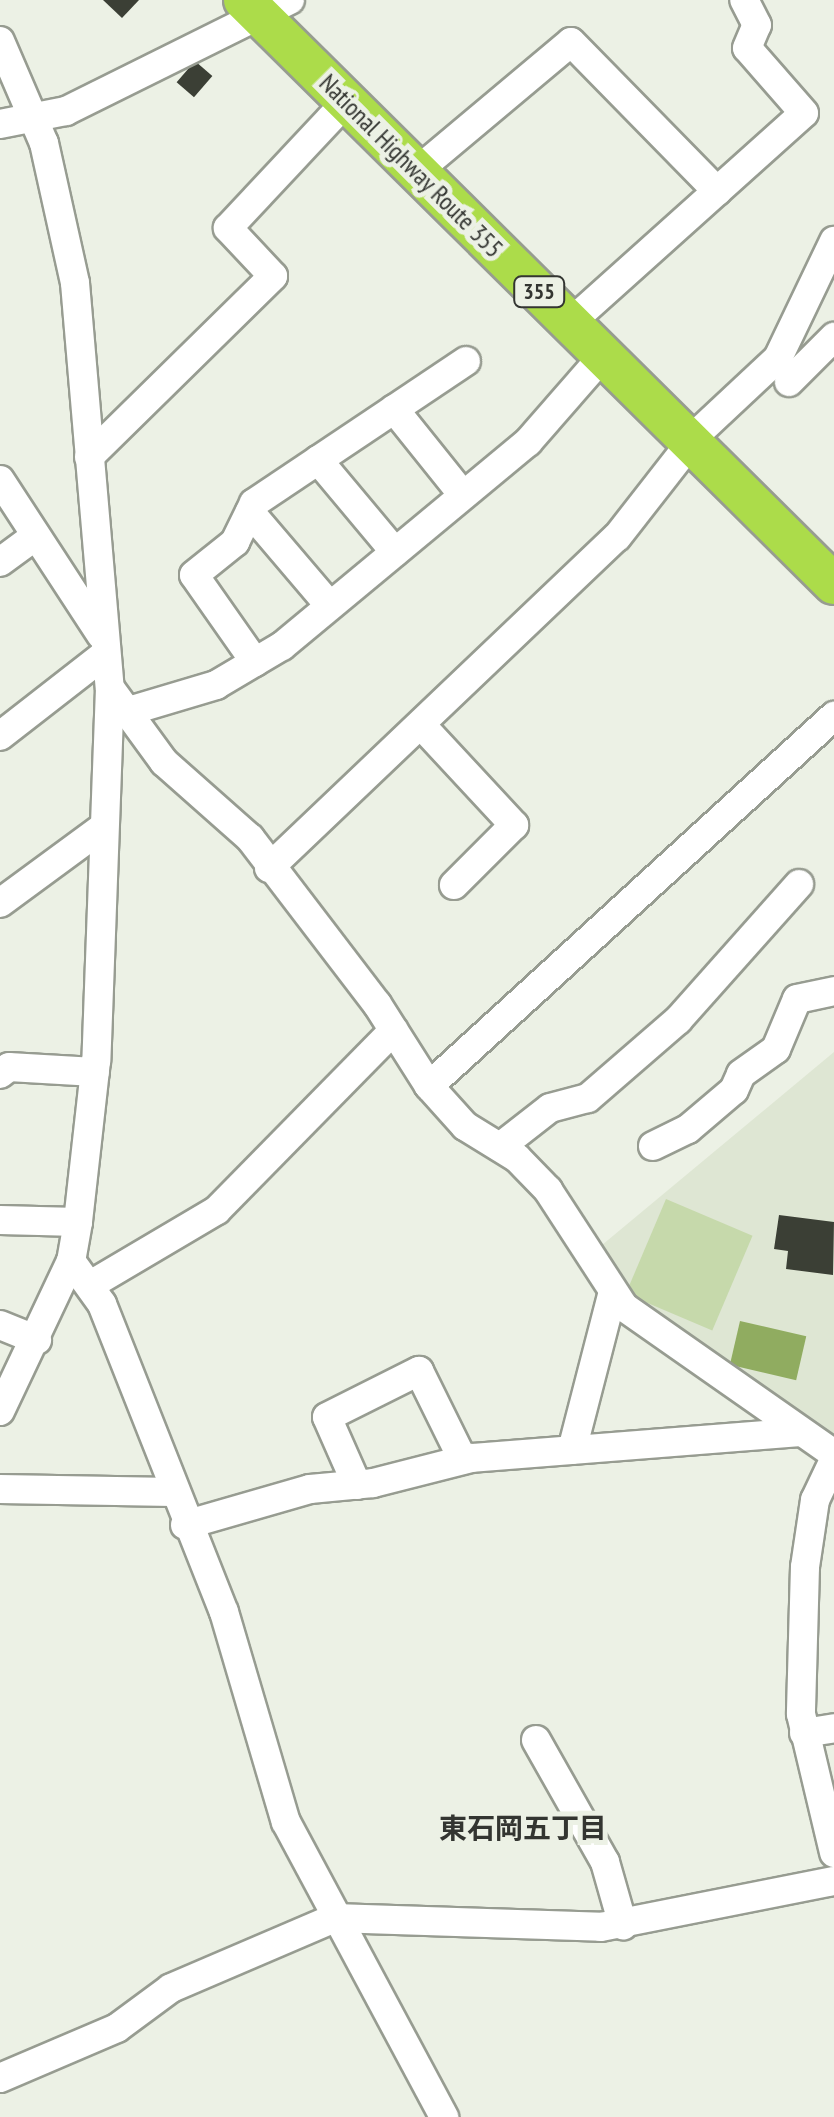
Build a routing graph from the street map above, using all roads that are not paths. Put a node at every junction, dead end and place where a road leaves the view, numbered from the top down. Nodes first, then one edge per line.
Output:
1 (744, 0) edge
2 (264, 5) edge
3 (0, 41) edge
4 (346, 102) junction
5 (36, 122) junction
6 (0, 124) edge
7 (416, 172) junction
8 (716, 190) junction
9 (834, 242) edge
10 (570, 324) junction
11 (834, 337) edge
12 (604, 356) junction
13 (466, 361) dead end
14 (788, 382) dead end
15 (394, 409) junction
16 (692, 444) junction
17 (88, 456) junction
18 (318, 460) junction
19 (0, 480) edge
20 (464, 495) junction
21 (250, 512) junction
22 (34, 536) junction
23 (395, 552) junction
24 (0, 562) edge
25 (829, 569) edge
26 (330, 606) junction
27 (103, 645) junction
28 (256, 662) junction
29 (110, 688) junction
30 (128, 711) junction
31 (834, 716) edge
32 (423, 727) junction
33 (0, 736) edge
34 (102, 828) junction
35 (269, 868) junction
36 (799, 884) dead end
37 (454, 885) dead end
38 (0, 903) edge
39 (834, 992) edge
40 (394, 1030) junction
41 (94, 1072) junction
42 (0, 1074) edge
43 (429, 1086) junction
44 (653, 1146) dead end
45 (500, 1147) junction
46 (0, 1220) edge
47 (78, 1222) junction
48 (71, 1260) junction
49 (92, 1284) junction
50 (612, 1294) junction
51 (0, 1324) edge
52 (37, 1340) junction
53 (0, 1412) edge
54 (799, 1432) junction
55 (572, 1450) junction
56 (834, 1457) edge
57 (463, 1460) junction
58 (357, 1485) junction
59 (0, 1489) edge
60 (173, 1492) junction
61 (185, 1524) junction
62 (834, 1728) edge
63 (804, 1733) junction
64 (536, 1740) dead end
65 (834, 1852) edge
66 (834, 1882) edge
67 (334, 1918) junction
68 (623, 1925) junction
69 (0, 2078) edge
70 (444, 2117) edge

1 - 8 street
2 - 4 highway, National Highway Route 355 / 355
2 - 5 street
3 - 5 street
4 - 7 highway, National Highway Route 355 / 355
4 - 17 street
5 - 6 street
5 - 17 street
7 - 8 street
7 - 10 highway, National Highway Route 355 / 355
8 - 10 street
9 - 16 street
10 - 12 highway, National Highway Route 355 / 355
11 - 14 street
12 - 16 highway, National Highway Route 355 / 355
12 - 20 street
13 - 15 street
15 - 18 street
15 - 20 street
16 - 25 highway, National Highway Route 355 / 355
16 - 32 street
17 - 27 street
18 - 21 street
18 - 23 street
19 - 22 street
20 - 23 street
21 - 26 street
21 - 28 street
22 - 24 street
22 - 27 street
23 - 26 street
26 - 28 street
27 - 29 street
27 - 33 street
28 - 30 street
29 - 30 street
29 - 34 street
30 - 35 street
31 - 43 street
32 - 35 street
32 - 37 street
34 - 38 street
34 - 41 street
35 - 40 street
36 - 45 street
39 - 44 street
40 - 43 street
40 - 49 street
41 - 42 street
41 - 47 street
43 - 45 street
45 - 50 street
46 - 47 street
47 - 48 street
48 - 49 street
48 - 52 street
49 - 60 street
50 - 54 street
50 - 55 street
51 - 52 street
52 - 53 street
54 - 55 street
54 - 56 street
55 - 57 street
56 - 63 street
57 - 58 street
57 - 58 street
58 - 61 street
59 - 60 street
60 - 61 street
61 - 67 street
62 - 63 street
63 - 65 street
64 - 68 street
66 - 68 street
67 - 68 street
67 - 69 street
67 - 70 street

